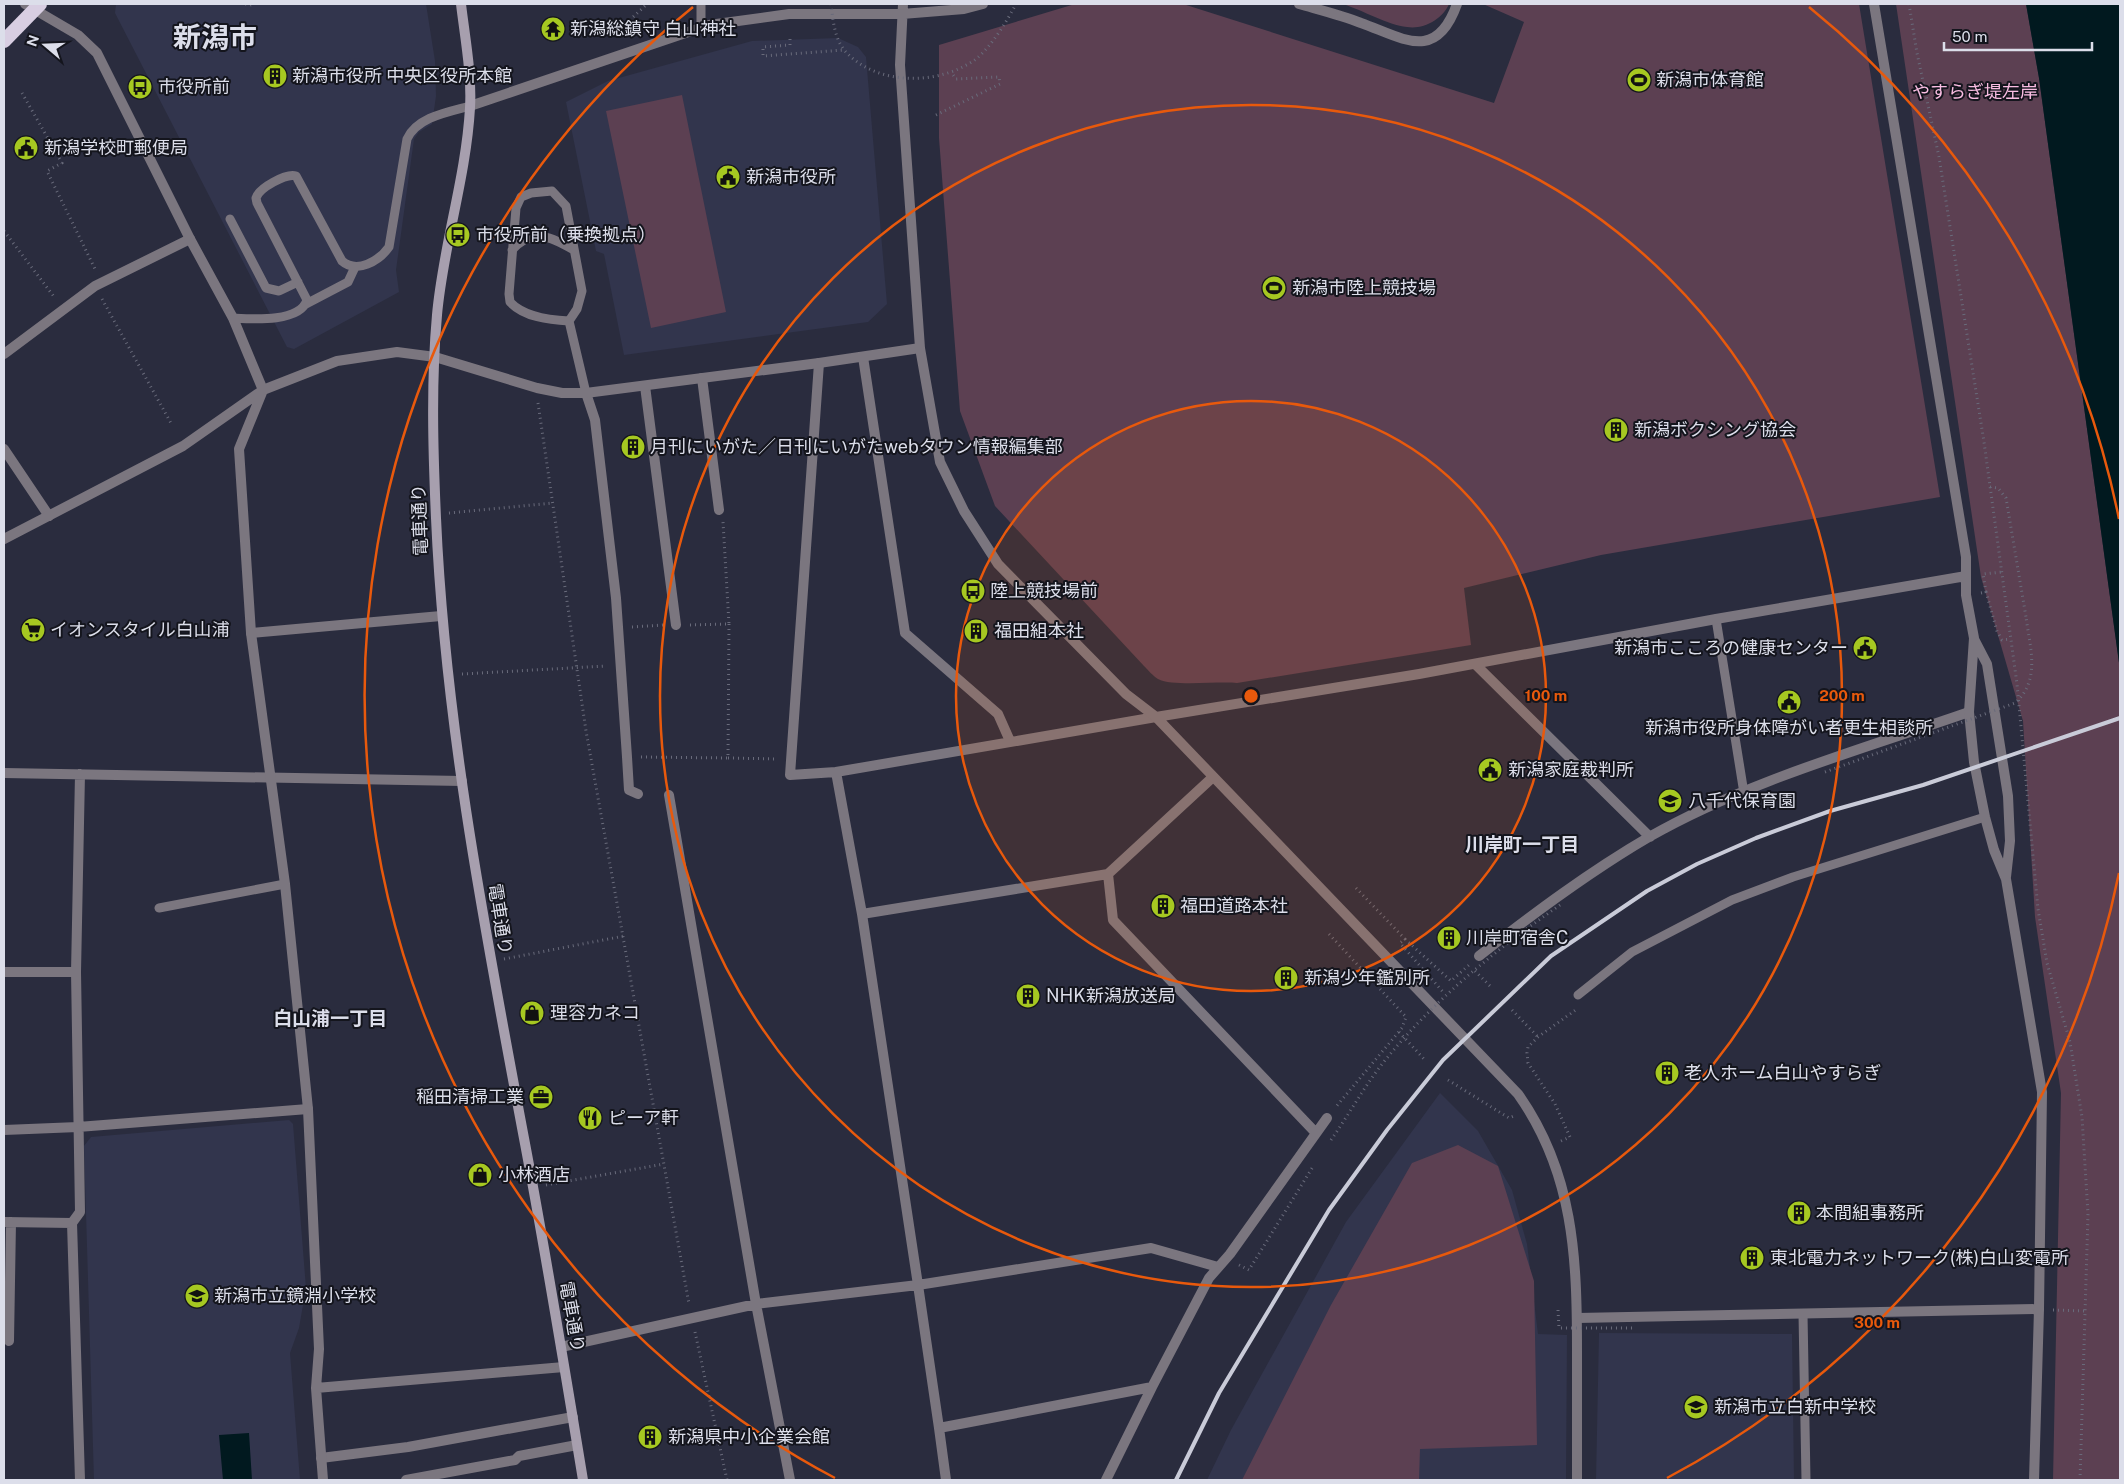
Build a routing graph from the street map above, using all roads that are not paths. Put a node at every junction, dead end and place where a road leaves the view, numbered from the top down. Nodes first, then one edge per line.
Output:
1 (461, 4) edge
2 (700, 4) edge
3 (983, 4) edge
4 (1299, 4) edge
5 (1457, 4) edge
6 (1874, 4) edge
7 (33, 6) edge
8 (902, 9) edge
9 (700, 28) junction
10 (4, 41) edge
11 (470, 106) junction
12 (230, 219) dead end
13 (190, 239) junction
14 (512, 250) junction
15 (574, 250) junction
16 (355, 267) junction
17 (298, 282) junction
18 (306, 304) junction
19 (233, 318) junction
20 (569, 321) junction
21 (920, 348) junction
22 (4, 354) edge
23 (435, 357) junction
24 (863, 357) junction
25 (820, 363) junction
26 (702, 378) junction
27 (645, 386) junction
28 (263, 390) junction
29 (586, 392) junction
30 (4, 449) edge
31 (719, 510) road end
32 (49, 516) junction
33 (4, 539) edge
34 (1966, 576) junction
35 (441, 616) junction
36 (1716, 619) junction
37 (676, 625) road end
38 (251, 633) junction
39 (1974, 638) junction
40 (1476, 664) junction
41 (1969, 712) junction
42 (1156, 717) junction
43 (1010, 740) junction
44 (836, 772) junction
45 (4, 773) edge
46 (80, 774) junction
47 (1214, 777) junction
48 (271, 778) junction
49 (462, 781) junction
50 (1743, 787) dead end
51 (638, 794) dead end
52 (669, 795) dead end
53 (1985, 817) junction
54 (1650, 837) junction
55 (1108, 874) junction
56 (2006, 879) junction
57 (285, 884) junction
58 (160, 908) dead end
59 (862, 914) junction
60 (1479, 956) road end
61 (4, 972) edge
62 (76, 972) junction
63 (1578, 995) road end
64 (308, 1109) junction
65 (1327, 1118) road end
66 (78, 1127) junction
67 (4, 1130) edge
68 (1315, 1132) junction
69 (7, 1222) edge
70 (72, 1223) junction
71 (1218, 1267) junction
72 (918, 1285) junction
73 (756, 1304) junction
74 (2040, 1310) junction
75 (1802, 1314) junction
76 (1577, 1318) junction
77 (10, 1341) dead end
78 (560, 1347) junction
79 (564, 1367) junction
80 (1152, 1386) junction
81 (316, 1388) junction
82 (573, 1417) junction
83 (939, 1428) junction
84 (577, 1445) junction
85 (321, 1458) junction
86 (80, 1480) edge
87 (323, 1480) edge
88 (406, 1480) edge
89 (583, 1480) edge
90 (790, 1480) edge
91 (946, 1480) edge
92 (1106, 1480) edge
93 (1577, 1480) edge
94 (1806, 1480) edge
95 (2034, 1480) edge

1 - 11 main road, 電車通り
2 - 9 lane
3 - 8 street
4 - 5 street
6 - 34 street
7 - 10 highway
7 - 13 street
8 - 9 street
8 - 21 street
9 - 11 street
11 - 16 lane
11 - 23 main road, 電車通り
12 - 17 lane
13 - 19 street
13 - 22 street
14 - 15 lane
14 - 15 lane
14 - 20 lane
15 - 20 lane
16 - 17 lane
16 - 18 lane
17 - 18 lane
18 - 19 lane
19 - 28 street
20 - 29 lane
21 - 24 street
21 - 42 street
23 - 28 street
23 - 29 street
23 - 35 main road, 電車通り
24 - 25 street
24 - 43 street
25 - 26 street
25 - 44 street
26 - 27 street
26 - 31 street
27 - 29 street
27 - 37 street
28 - 32 street
28 - 38 street
29 - 51 street
30 - 32 street
32 - 33 street
34 - 36 street
34 - 39 street
35 - 38 street
35 - 49 main road, 電車通り
36 - 40 street
36 - 50 lane
38 - 48 street
39 - 41 street
39 - 56 street
40 - 42 street
40 - 54 street
41 - 53 street
41 - 54 street
42 - 43 street
42 - 47 street
43 - 44 street
44 - 59 street
45 - 46 street
46 - 48 street
46 - 62 street
47 - 55 street
47 - 76 street
48 - 49 street
48 - 57 street
49 - 78 main road, 電車通り
52 - 73 street
53 - 56 street
53 - 63 lane
54 - 60 street
55 - 59 street
55 - 68 street
56 - 74 street
57 - 58 lane
57 - 64 street
59 - 72 street
61 - 62 street
62 - 66 street
64 - 66 street
64 - 81 street
65 - 68 street
66 - 67 street
66 - 70 street
68 - 71 street
69 - 70 street
69 - 77 street
70 - 86 street
71 - 72 street
71 - 80 street
72 - 73 street
72 - 83 street
73 - 78 street
73 - 90 street
74 - 75 street
74 - 95 street
75 - 76 street
75 - 94 lane
76 - 93 street
78 - 79 main road, 電車通り
79 - 81 street
79 - 82 main road, 電車通り
80 - 83 street
80 - 92 street
81 - 85 street
82 - 84 main road, 電車通り
82 - 85 street
83 - 91 street
84 - 88 street
84 - 89 main road, 電車通り
85 - 87 street

